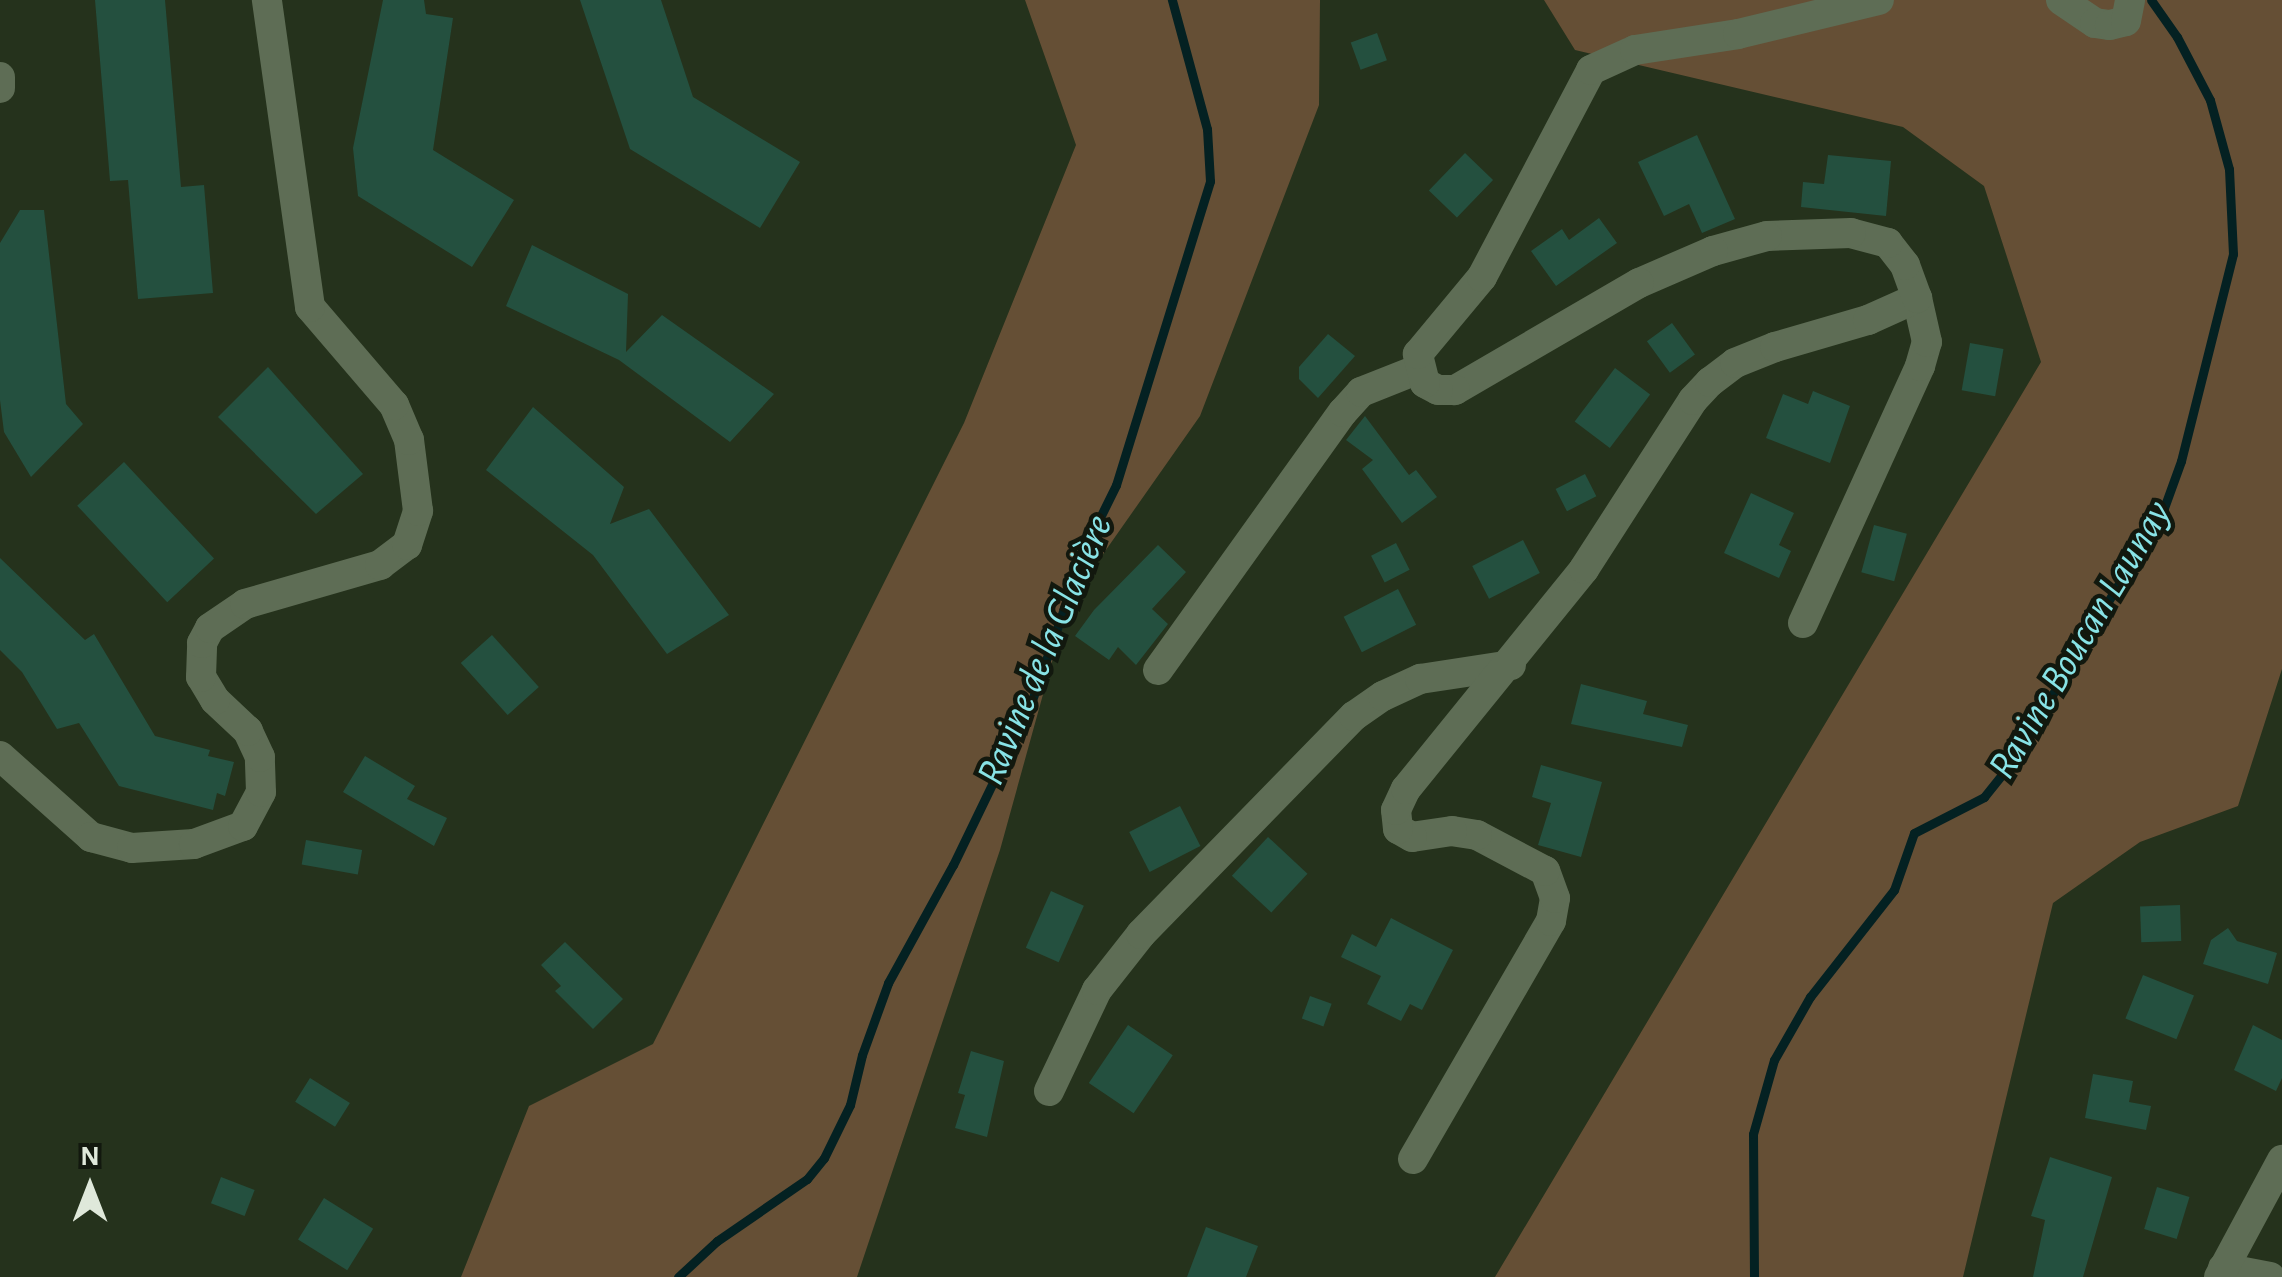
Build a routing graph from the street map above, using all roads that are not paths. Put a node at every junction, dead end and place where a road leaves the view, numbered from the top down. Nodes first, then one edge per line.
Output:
1 (267, 0) edge
2 (1880, 0) edge
3 (2061, 0) edge
4 (2130, 0) edge
5 (0, 77) edge
6 (0, 88) edge
7 (1917, 298) junction
8 (1419, 369) junction
9 (1804, 623) dead end
10 (1511, 665) junction
11 (1158, 670) dead end
12 (0, 756) edge
13 (1049, 1091) dead end
14 (1414, 1160) dead end
15 (2282, 1160) edge
16 (2221, 1272) edge
17 (2270, 1277) edge

1 - 12 street
2 - 8 street
3 - 4 street
5 - 6 street
7 - 8 street
7 - 9 street
7 - 10 street
8 - 11 street
10 - 13 street
10 - 14 street
15 - 16 street
16 - 17 street

